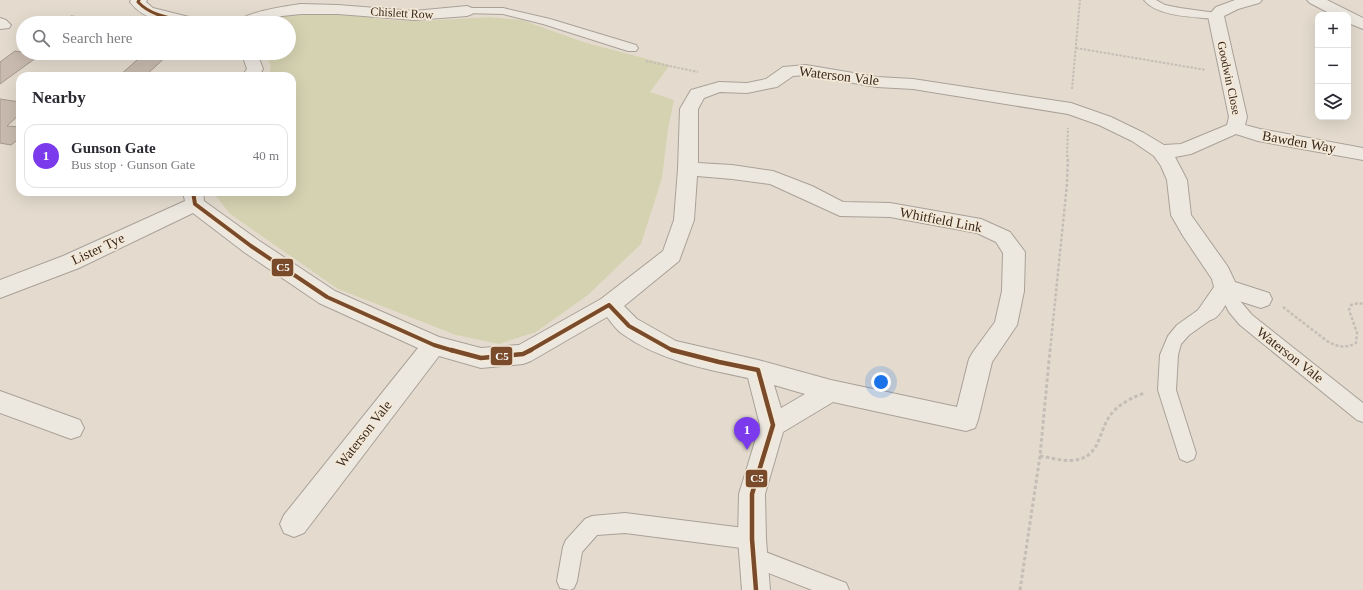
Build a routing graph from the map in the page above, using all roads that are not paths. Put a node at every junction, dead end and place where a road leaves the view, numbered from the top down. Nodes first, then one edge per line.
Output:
1 (139, 0) edge
2 (1150, 0) edge
3 (1254, 0) edge
4 (1315, 0) edge
5 (467, 11) joint
6 (1339, 12) edge
7 (164, 16) edge
8 (258, 16) edge
9 (1216, 16) junction
10 (1351, 18) edge
11 (1363, 24) edge
12 (632, 48) dead end
13 (251, 60) edge
14 (252, 72) edge
15 (1235, 128) junction
16 (1162, 152) junction
17 (1363, 154) edge
18 (688, 169) junction
19 (194, 198) edge
20 (1225, 288) junction
21 (0, 289) edge
22 (1261, 299) dead end
23 (609, 305) junction
24 (1206, 313) joint
25 (434, 344) junction
26 (758, 370) junction
27 (831, 391) junction
28 (0, 402) edge
29 (1363, 414) edge
30 (773, 425) junction
31 (71, 428) dead end
32 (1186, 452) dead end
33 (294, 524) dead end
34 (753, 548) junction
35 (567, 581) dead end
36 (756, 590) edge
37 (839, 590) edge

1 - 7 street
2 - 9 lane
3 - 9 street
4 - 6 street
5 - 8 street, Chislett Row
5 - 12 lane
9 - 15 street, Goodwin Close
10 - 11 street
13 - 14 street
15 - 16 street, Goodwin Close
15 - 17 street, Bawden Way
16 - 18 street, Waterson Vale
16 - 20 street, Waterson Vale
18 - 23 street, Waterson Vale
18 - 27 street, Whitfield Link
19 - 21 street, Lister Tye
19 - 25 street, Waterson Vale
20 - 22 street
20 - 24 street
20 - 29 lane, Waterson Vale
23 - 25 street, Waterson Vale
23 - 26 street
24 - 32 lane
25 - 33 street, Waterson Vale
26 - 27 street
26 - 30 street
27 - 30 street
28 - 31 street
30 - 34 street
34 - 35 lane
34 - 36 street
34 - 37 lane

